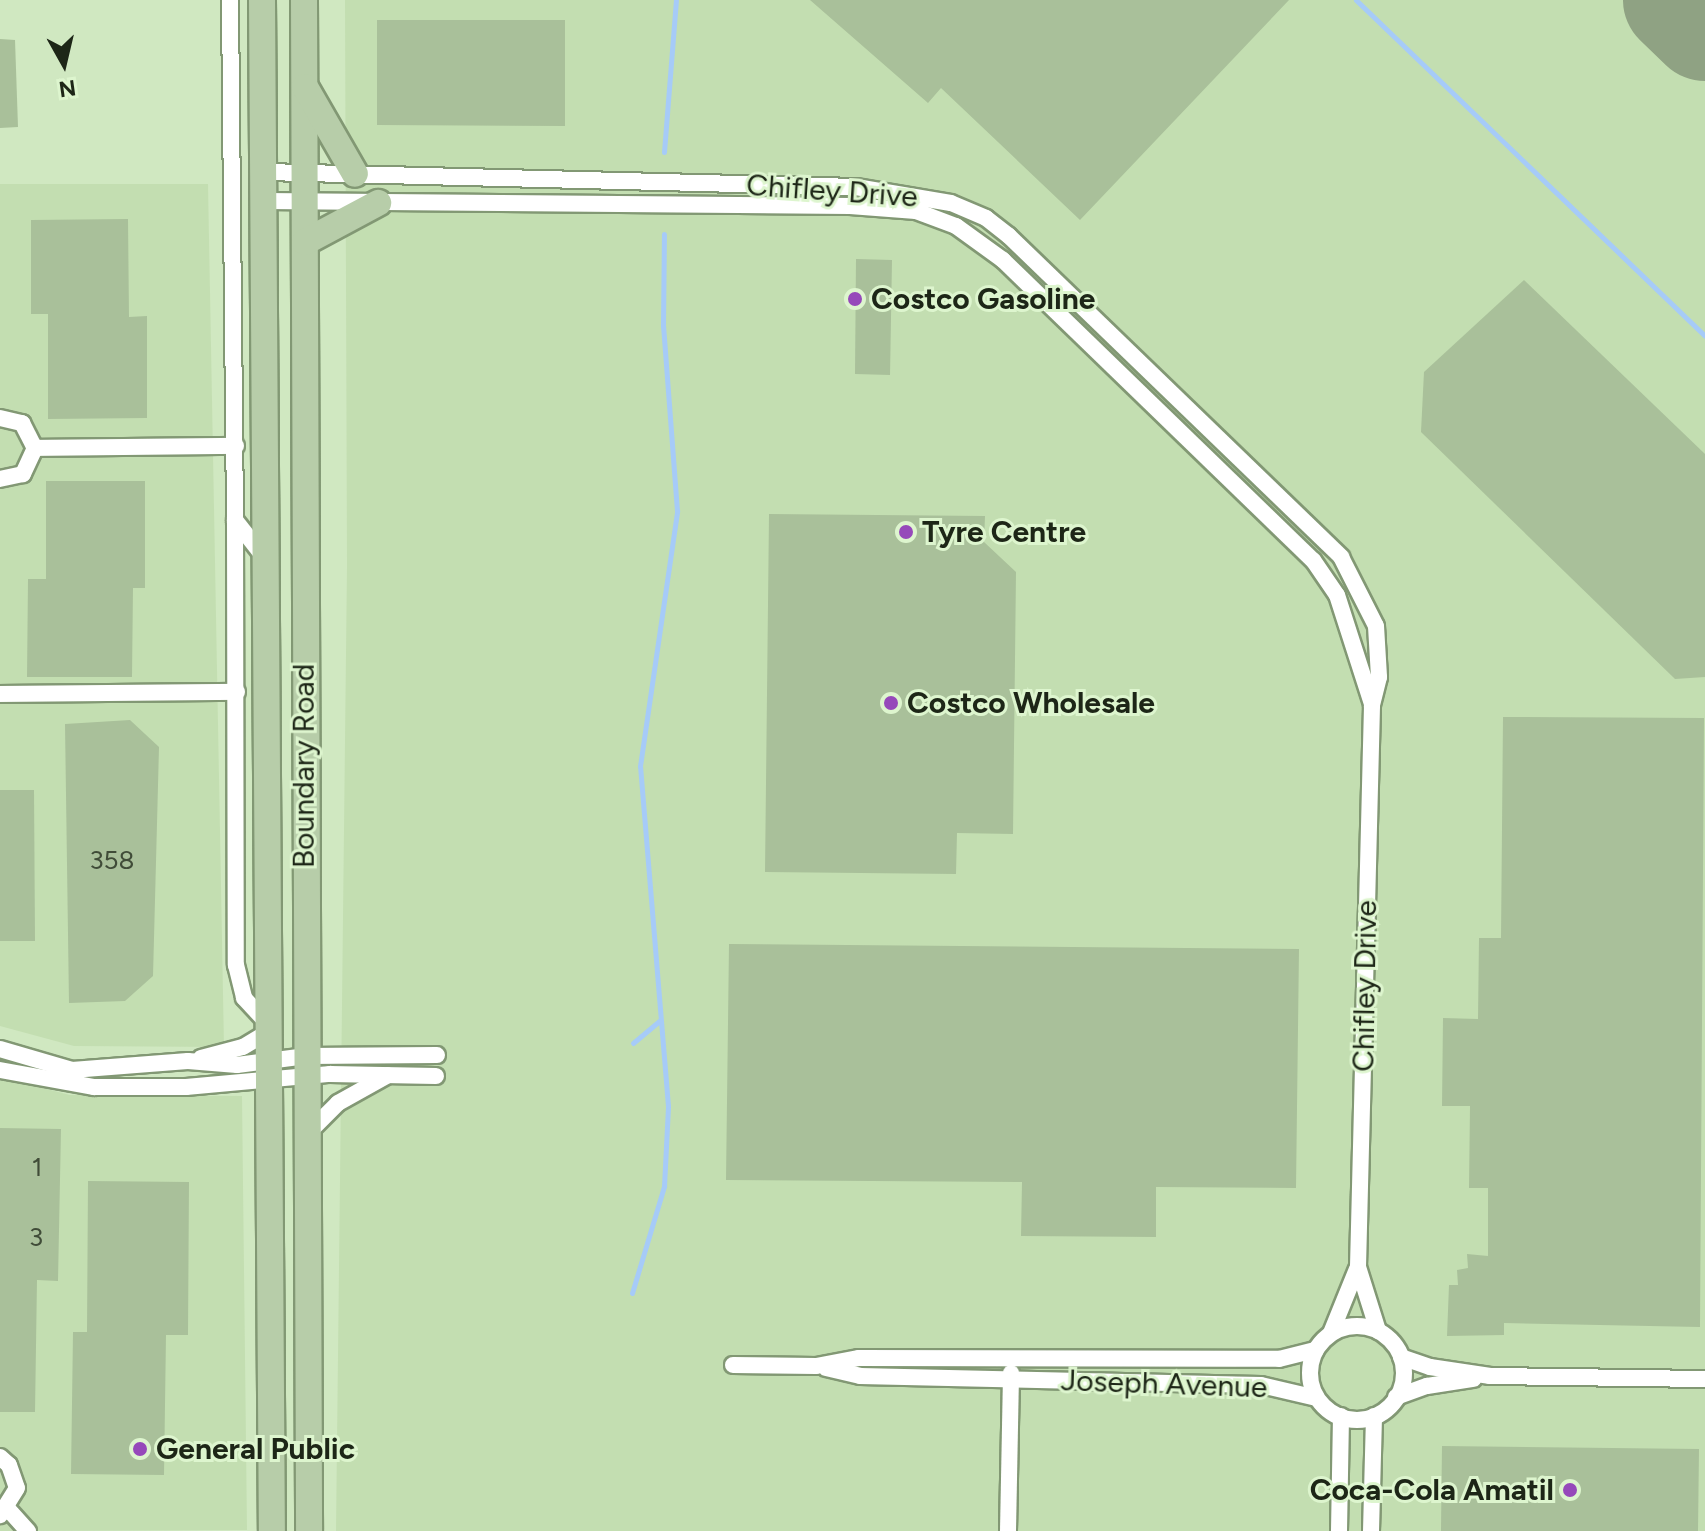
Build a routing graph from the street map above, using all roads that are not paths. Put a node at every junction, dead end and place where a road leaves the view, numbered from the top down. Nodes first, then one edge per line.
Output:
1 (230, 0) edge
2 (262, 0) edge
3 (304, 0) edge
4 (305, 87) junction
5 (265, 172) junction
6 (305, 172) junction
7 (355, 174) junction
8 (264, 201) junction
9 (305, 201) junction
10 (378, 203) junction
11 (305, 242) junction
12 (0, 418) edge
13 (236, 446) junction
14 (35, 448) junction
15 (0, 479) edge
16 (235, 520) junction
17 (268, 561) junction
18 (237, 692) junction
19 (0, 694) edge
20 (1372, 706) junction
21 (268, 1028) junction
22 (0, 1049) edge
23 (437, 1055) dead end
24 (188, 1061) junction
25 (307, 1066) junction
26 (0, 1070) edge
27 (270, 1071) junction
28 (389, 1074) junction
29 (436, 1076) dead end
30 (308, 1133) junction
31 (1358, 1267) junction
32 (1378, 1331) junction
33 (1331, 1333) junction
34 (1316, 1350) junction
35 (1401, 1357) junction
36 (1011, 1359) junction
37 (733, 1365) dead end
38 (816, 1366) junction
39 (1490, 1376) junction
40 (1705, 1379) edge
41 (1011, 1380) junction
42 (1396, 1397) junction
43 (1317, 1398) junction
44 (1341, 1416) junction
45 (1374, 1416) junction
46 (0, 1457) edge
47 (4, 1512) edge
48 (28, 1531) edge
49 (272, 1531) edge
50 (309, 1531) edge
51 (1008, 1531) edge
52 (1339, 1531) edge
53 (1371, 1531) edge

1 - 13 street
2 - 5 main road, Boundary Road
3 - 4 main road, Boundary Road
4 - 6 main road, Boundary Road
4 - 7 main road
5 - 6 street, Chifley Drive
5 - 8 main road, Boundary Road
6 - 7 street, Chifley Drive
6 - 9 main road, Boundary Road
7 - 20 street, Chifley Drive
8 - 9 street, Chifley Drive
8 - 17 main road, Boundary Road
9 - 10 street, Chifley Drive
9 - 11 main road, Boundary Road
10 - 11 main road
10 - 20 street, Chifley Drive
11 - 25 main road, Boundary Road
12 - 14 street
13 - 14 street
13 - 16 street
14 - 15 street
16 - 17 street
16 - 18 street
17 - 21 main road, Boundary Road
18 - 19 street
18 - 21 street
20 - 31 street, Chifley Drive
21 - 24 street
21 - 27 main road, Boundary Road
22 - 24 street
23 - 25 street
24 - 27 street
25 - 27 street
25 - 28 street
25 - 30 main road, Boundary Road
26 - 27 street
27 - 49 main road, Boundary Road
28 - 29 street
28 - 30 street
30 - 50 main road, Boundary Road
31 - 32 street, Chifley Drive
31 - 33 street, Chifley Drive
32 - 33 street
32 - 35 street
33 - 34 street
34 - 36 street, Joseph Avenue
34 - 43 street
35 - 39 street
35 - 42 street
36 - 38 street, Joseph Avenue
36 - 41 street
37 - 38 street, Joseph Avenue
38 - 41 street, Joseph Avenue
39 - 40 street
39 - 42 street
41 - 43 street, Joseph Avenue
41 - 51 street
42 - 45 street
43 - 44 street
44 - 45 street
44 - 52 street
45 - 53 street
46 - 47 street
47 - 48 street

